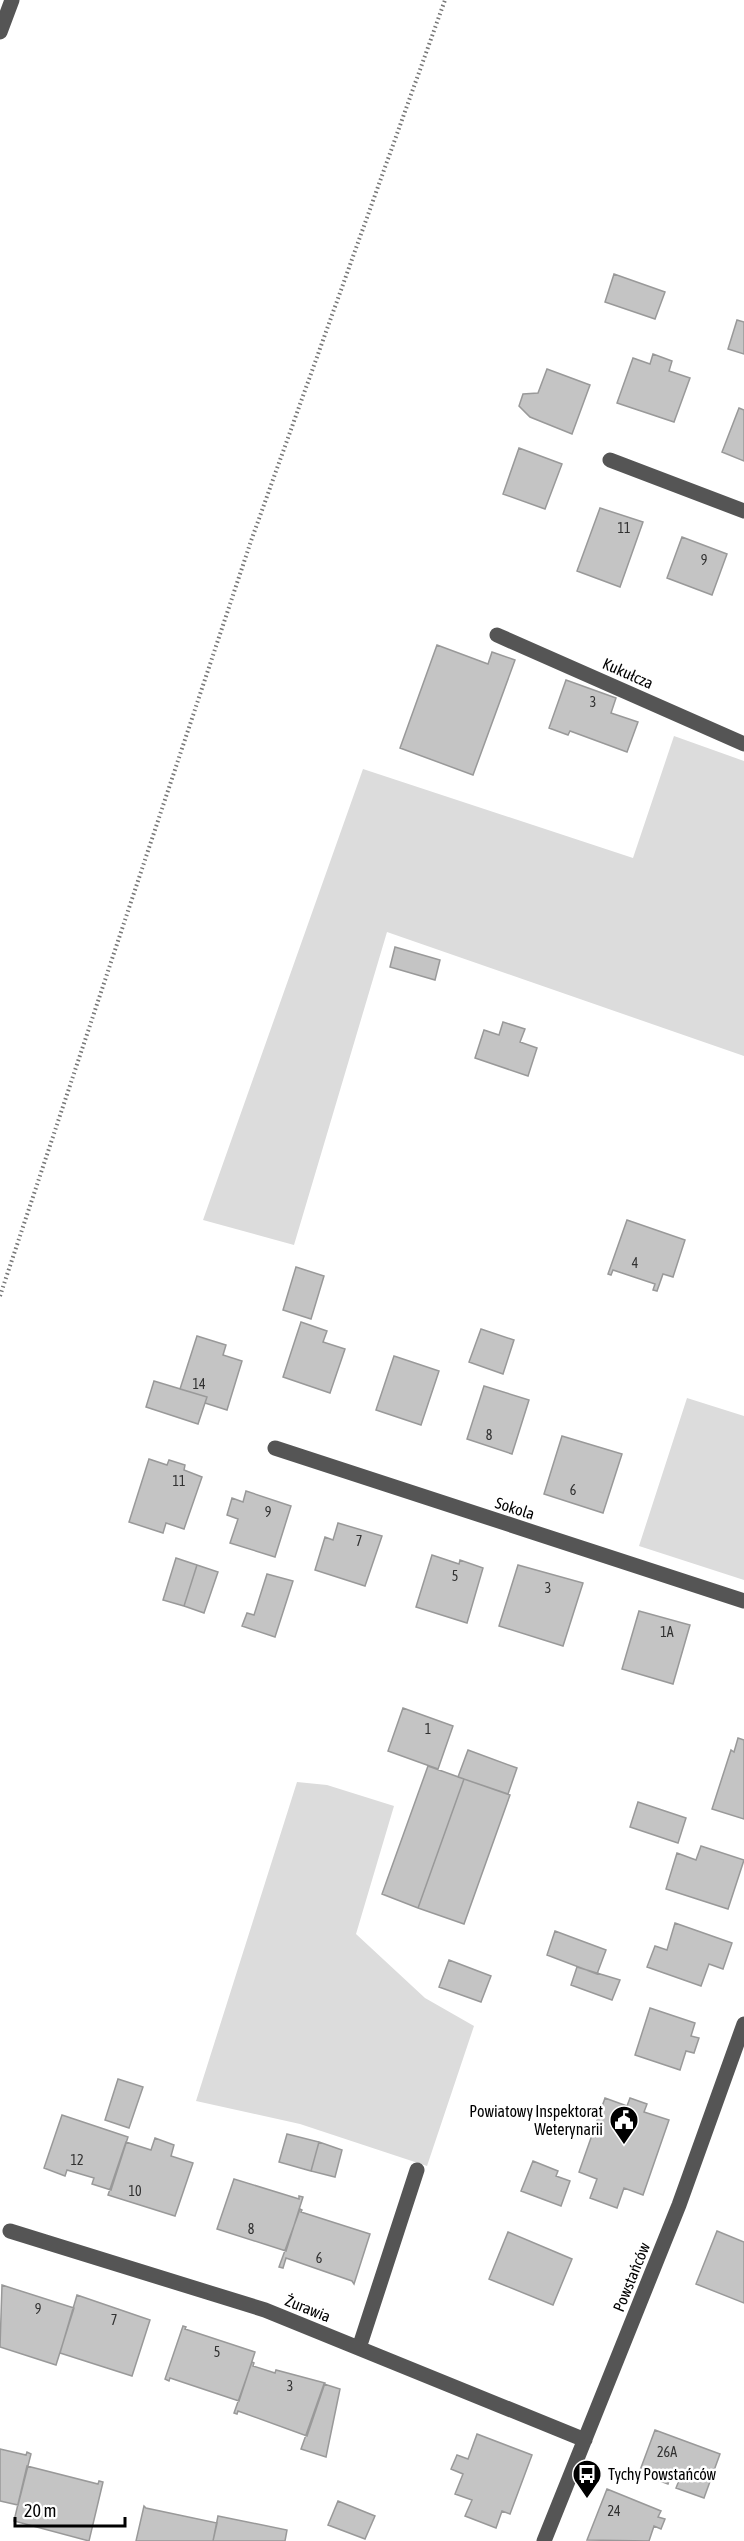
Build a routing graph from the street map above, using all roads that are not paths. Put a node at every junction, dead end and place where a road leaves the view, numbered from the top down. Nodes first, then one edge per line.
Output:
1 (12, 0) edge
2 (0, 32) edge
3 (610, 460) dead end
4 (744, 511) edge
5 (497, 635) dead end
6 (744, 744) edge
7 (275, 1448) dead end
8 (744, 1601) edge
9 (744, 2024) edge
10 (417, 2170) dead end
11 (10, 2230) dead end
12 (359, 2348) junction
13 (585, 2440) junction
14 (544, 2541) edge

1 - 2 street
3 - 4 street
5 - 6 street, Kukułcza
7 - 8 street, Sokola
9 - 13 street, Powstańców
10 - 12 street
11 - 12 street, Żurawia
12 - 13 street, Żurawia
13 - 14 street, Powstańców

